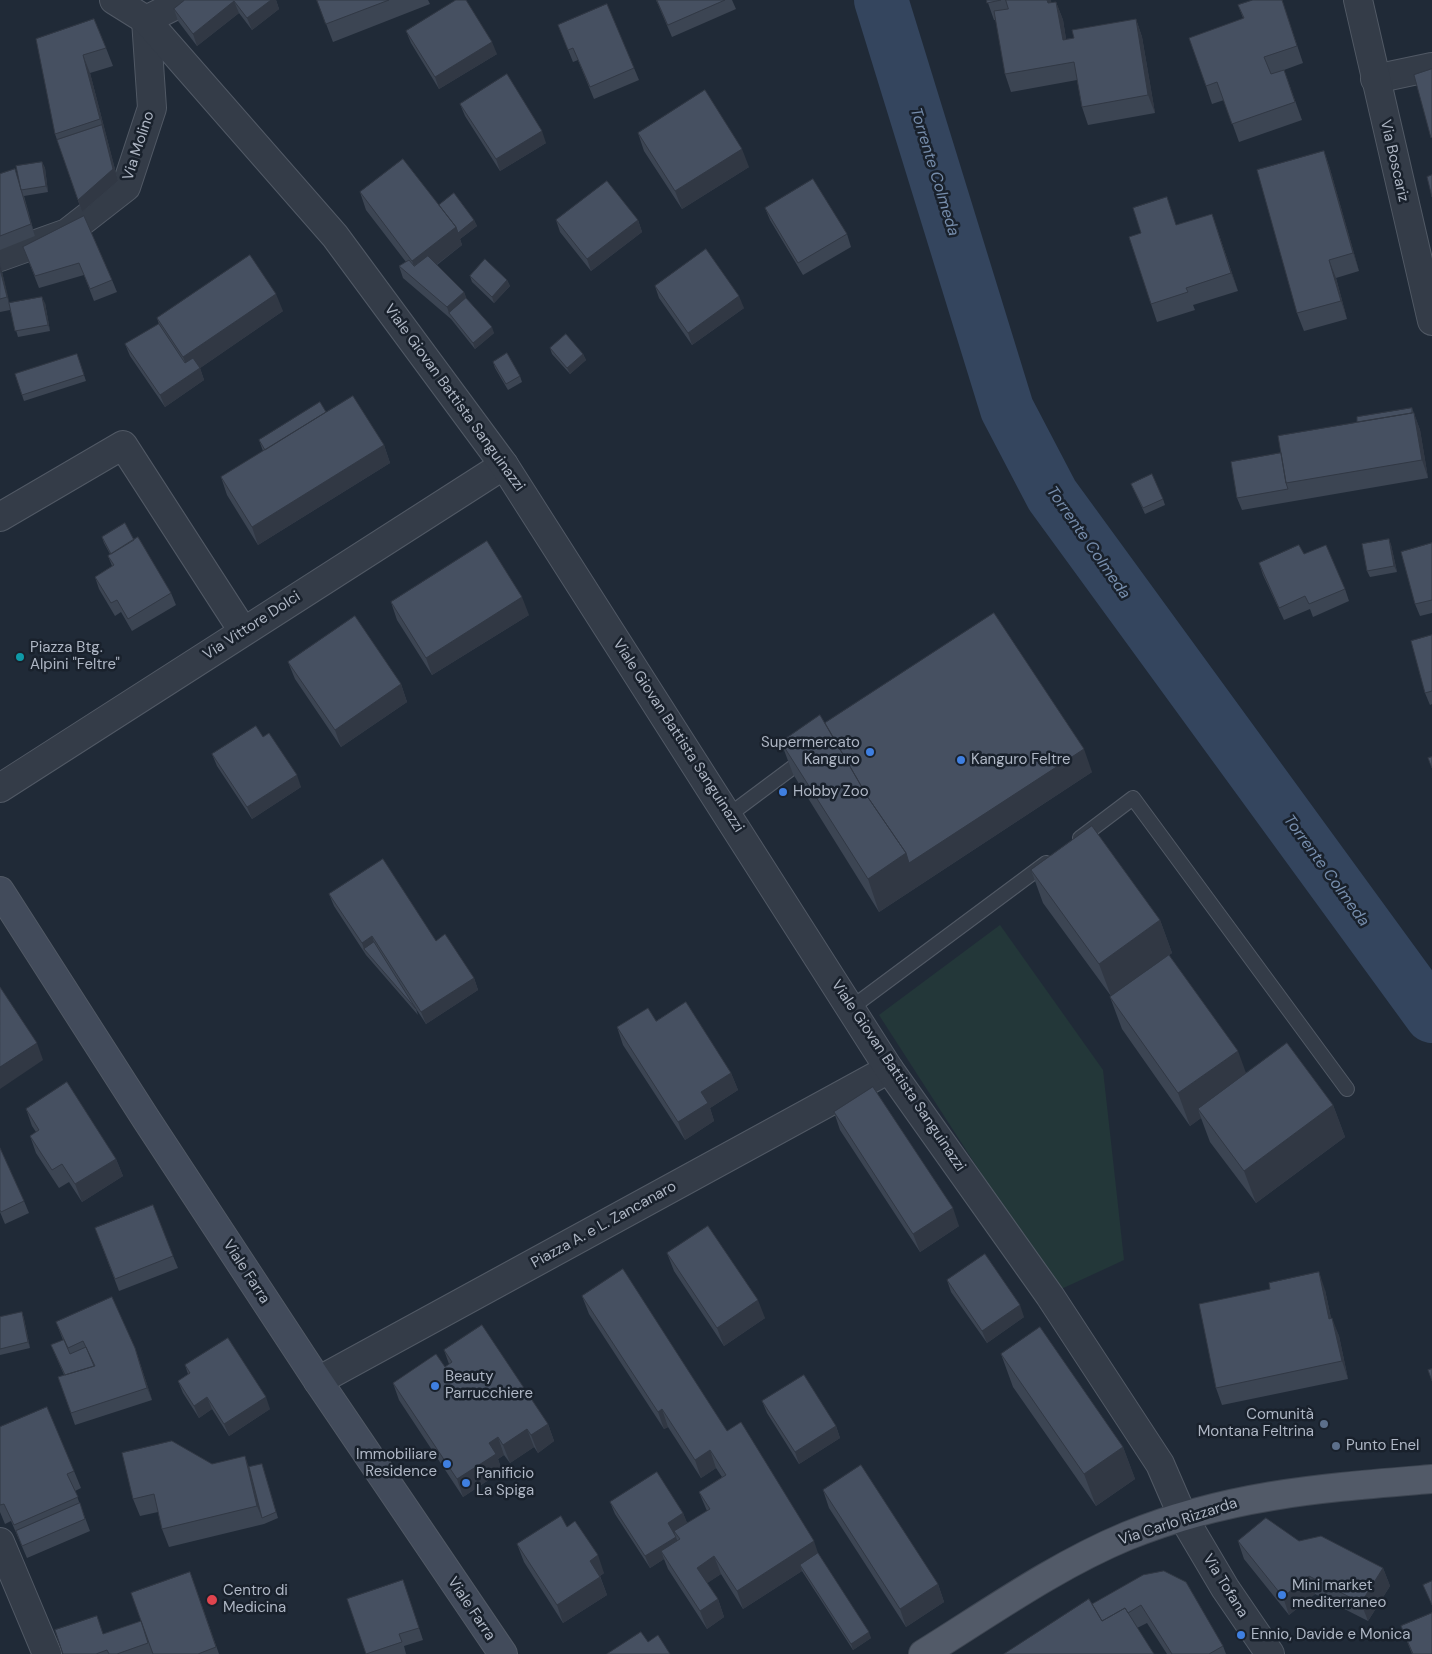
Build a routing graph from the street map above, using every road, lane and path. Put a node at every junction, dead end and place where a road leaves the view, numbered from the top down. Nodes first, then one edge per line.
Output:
1 (114, 0) edge
2 (186, 0) edge
3 (1358, 0) edge
4 (146, 20) junction
5 (1432, 67) edge
6 (1375, 79) junction
7 (0, 257) edge
8 (1432, 317) edge
9 (504, 465) junction
10 (0, 517) edge
11 (242, 632) junction
12 (817, 750) edge
13 (0, 788) edge
14 (729, 815) junction
15 (1072, 844) edge
16 (1056, 855) edge
17 (0, 891) edge
18 (851, 1008) junction
19 (889, 1069) junction
20 (1347, 1089) dead end
21 (318, 1381) junction
22 (1432, 1479) edge
23 (1184, 1517) junction
24 (0, 1542) edge
25 (501, 1652) edge
26 (47, 1654) edge
27 (923, 1654) edge
28 (1270, 1654) edge

1 - 4 street, Viale Giovan Battista Sanguinazzi
2 - 4 street
3 - 6 street, Via Boscariz
4 - 7 street, Via Molino
4 - 9 street, Viale Giovan Battista Sanguinazzi
5 - 6 street
6 - 8 street, Via Boscariz
9 - 11 street, Via Vittore Dolci
9 - 14 street, Viale Giovan Battista Sanguinazzi
10 - 11 street
11 - 13 street, Via Vittore Dolci
12 - 14 lane
14 - 18 street, Viale Giovan Battista Sanguinazzi
15 - 20 lane
16 - 18 lane
17 - 21 main road, Viale Farra
18 - 19 street, Viale Giovan Battista Sanguinazzi
19 - 21 street, Piazza A. e L. Zancanaro
19 - 23 street, Viale Giovan Battista Sanguinazzi
21 - 25 main road, Viale Farra
22 - 23 main road, Via Carlo Rizzarda
23 - 27 main road, Via Carlo Rizzarda
23 - 28 street, Via Tofana
24 - 26 street

